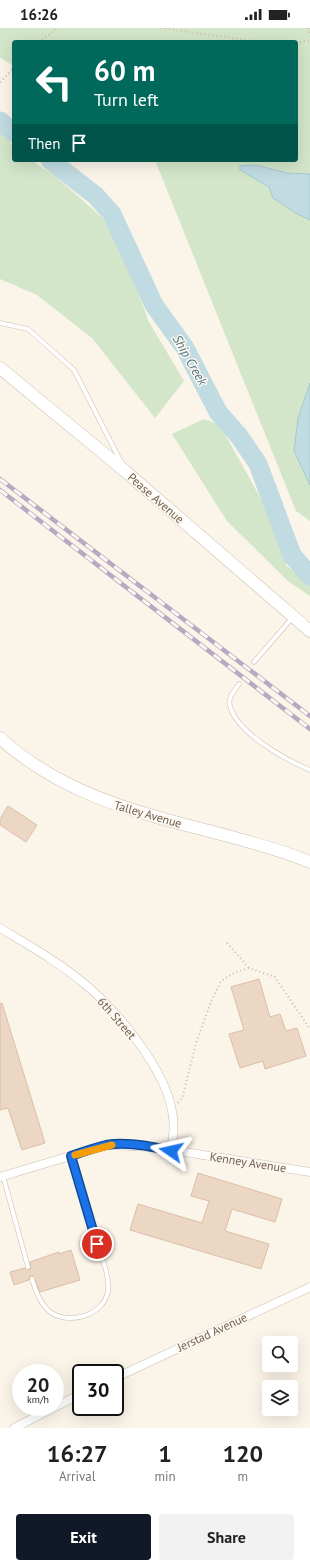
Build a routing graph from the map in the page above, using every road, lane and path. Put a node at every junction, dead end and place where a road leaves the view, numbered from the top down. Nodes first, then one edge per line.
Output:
1 (58, 28) edge
2 (161, 28) edge
3 (308, 28) edge
4 (310, 34) edge
5 (42, 40) edge
6 (246, 40) edge
7 (310, 40) edge
8 (298, 43) edge
9 (12, 70) edge
10 (0, 82) edge
11 (0, 323) edge
12 (0, 368) edge
13 (125, 472) junction
14 (293, 617) junction
15 (310, 631) edge
16 (254, 662) dead end
17 (239, 684) dead end
18 (0, 738) edge
19 (310, 770) edge
20 (310, 862) edge
21 (0, 928) edge
22 (227, 943) dead end
23 (249, 968) junction
24 (310, 1029) edge
25 (172, 1112) junction
26 (171, 1151) junction
27 (71, 1156) junction
28 (310, 1172) edge
29 (1, 1176) edge
30 (28, 1267) dead end
31 (32, 1279) dead end
32 (310, 1287) edge
33 (124, 1374) edge
34 (37, 1416) edge
35 (14, 1428) edge

1 - 5 path
2 - 6 path
3 - 4 path
7 - 8 path
9 - 10 path
11 - 13 lane
12 - 13 street, Pease Avenue
13 - 14 street, Pease Avenue
14 - 15 street, Pease Avenue
14 - 16 lane
17 - 19 lane
18 - 20 street, Talley Avenue
21 - 25 street, 6th Street
22 - 23 path
23 - 24 path
23 - 25 path
25 - 26 street, 6th Street
26 - 27 street, Kenney Avenue
26 - 28 street, Kenney Avenue
27 - 29 street, Kenney Avenue
27 - 31 lane
29 - 30 lane
32 - 33 street, Jerstad Avenue
34 - 35 street

